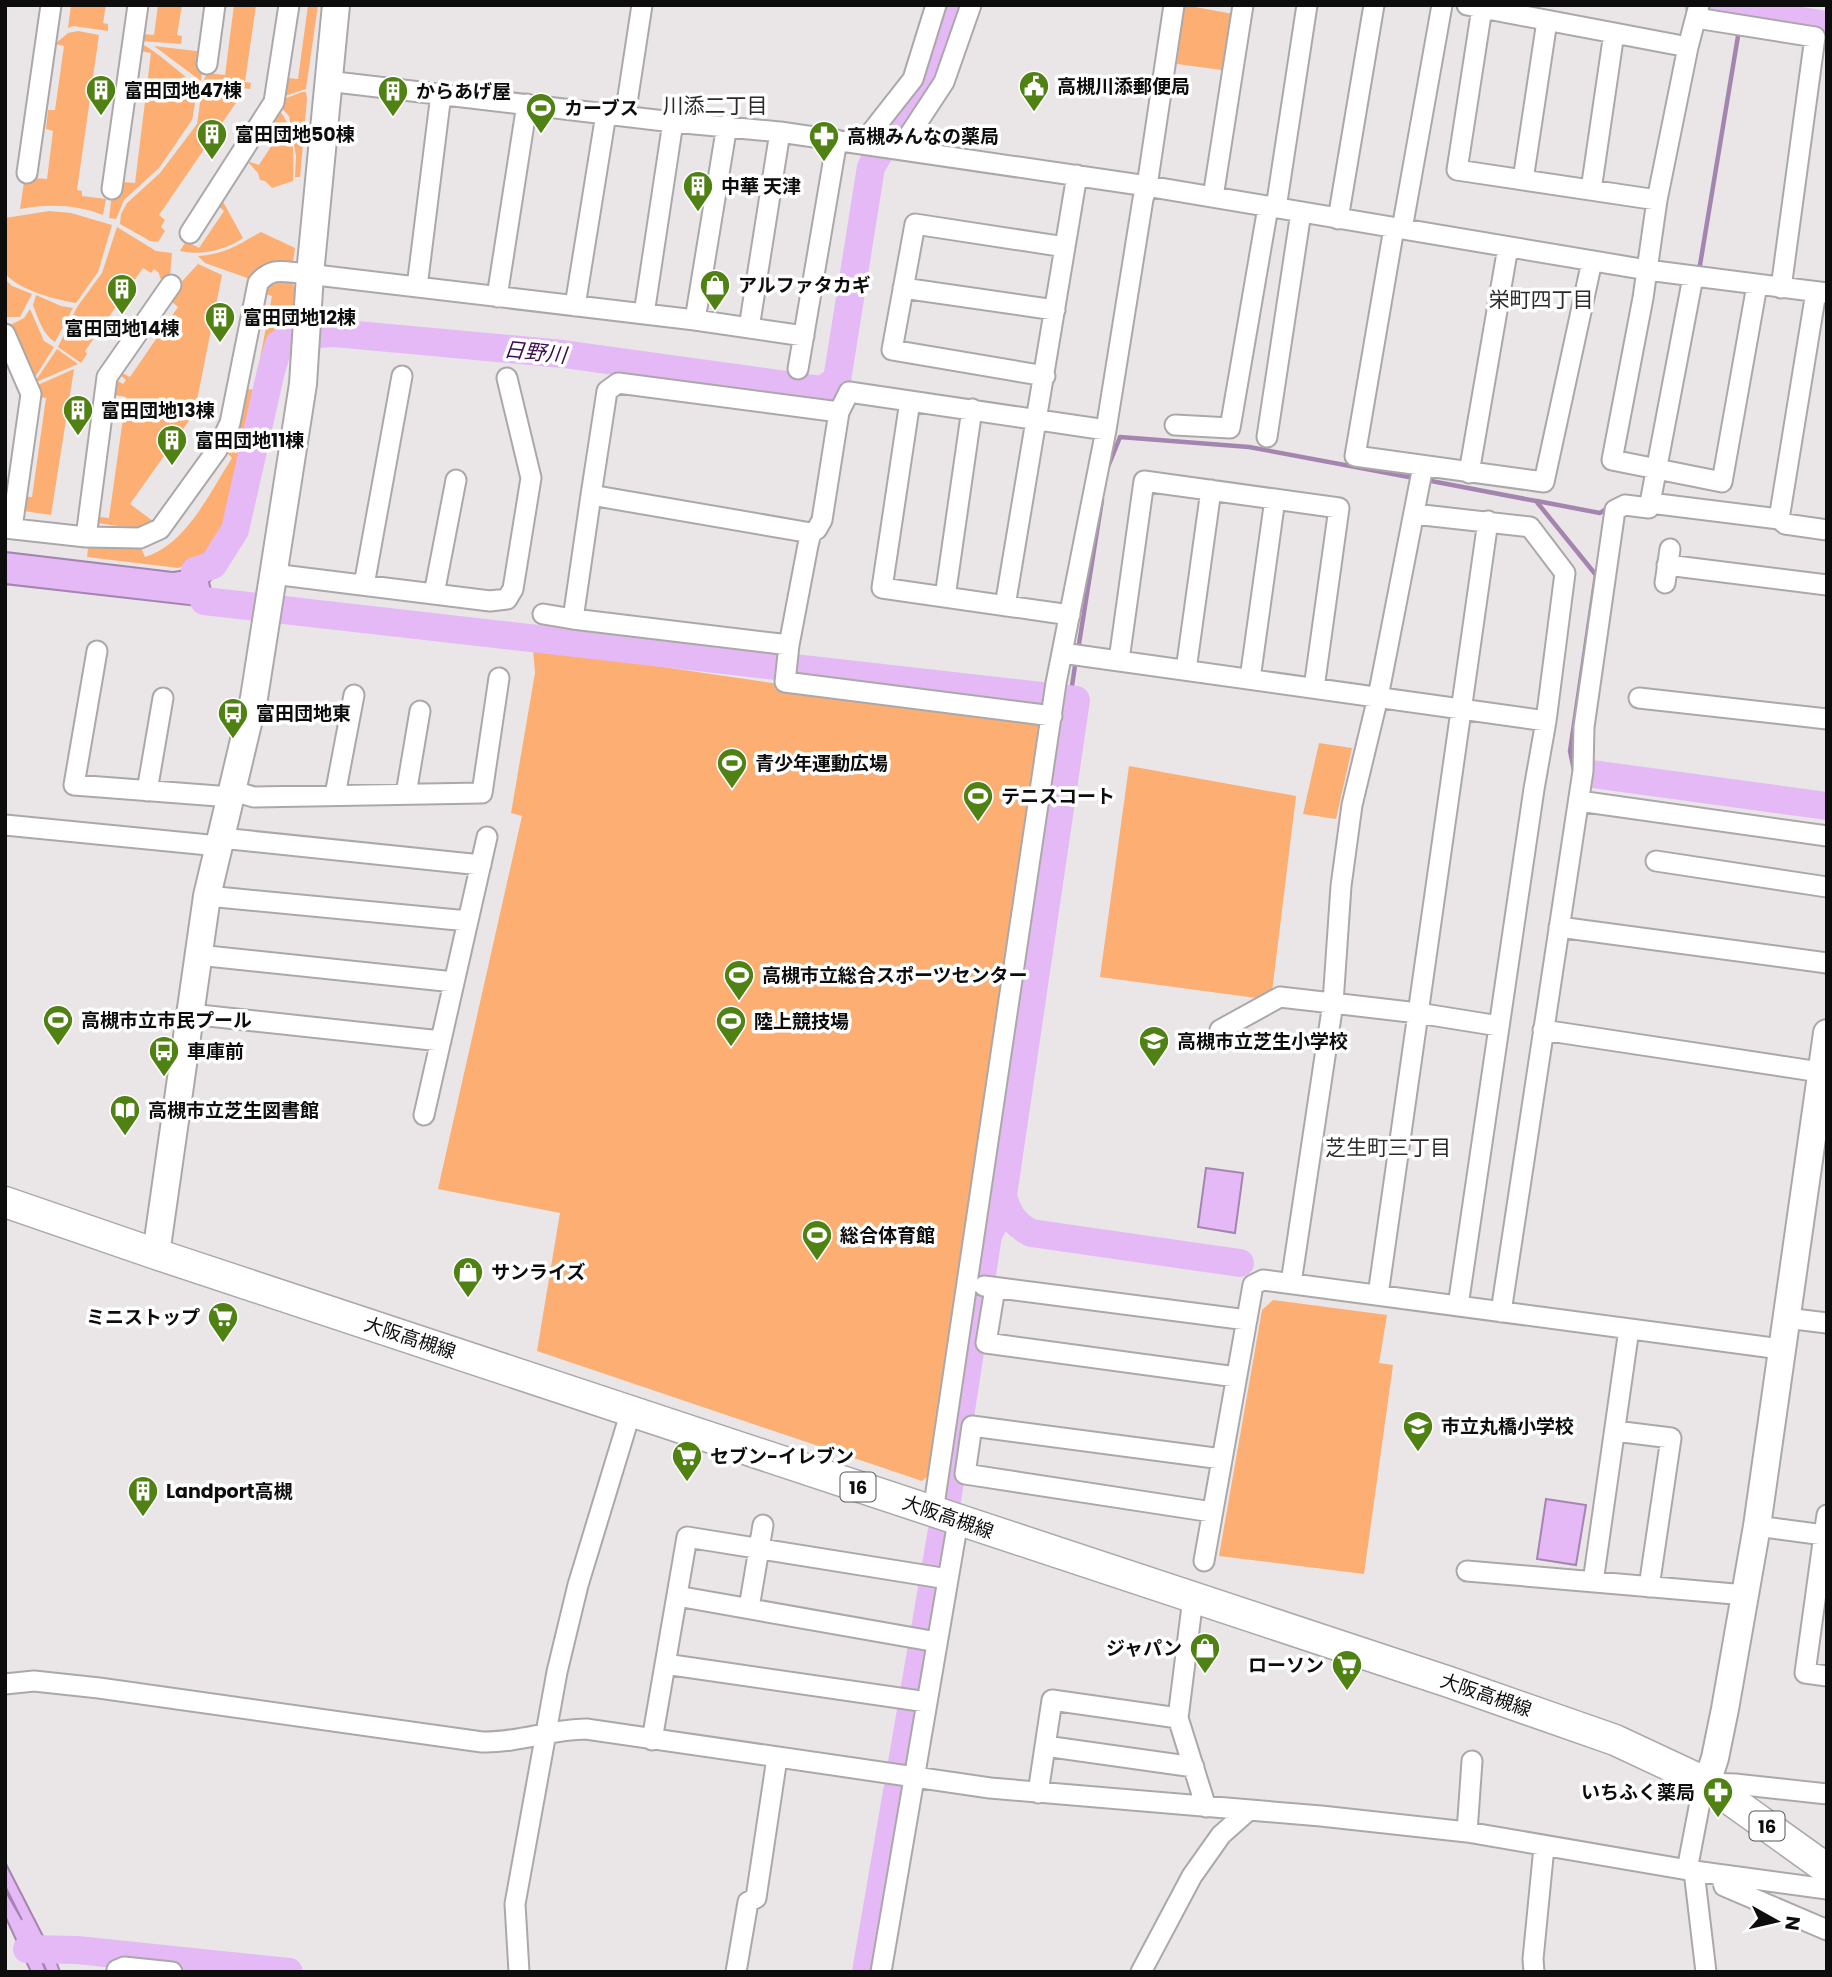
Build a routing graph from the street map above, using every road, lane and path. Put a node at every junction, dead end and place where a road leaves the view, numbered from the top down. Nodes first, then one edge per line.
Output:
1 (51, 5) edge
2 (138, 5) edge
3 (215, 5) edge
4 (289, 5) edge
5 (336, 5) edge
6 (642, 5) edge
7 (936, 5) edge
8 (971, 5) edge
9 (1174, 5) edge
10 (1243, 5) edge
11 (1307, 5) edge
12 (1374, 5) edge
13 (1442, 5) edge
14 (1474, 7) edge
15 (1697, 12) edge
16 (1547, 21) junction
17 (1614, 33) junction
18 (1821, 38) edge
19 (1688, 47) junction
20 (922, 50) junction
21 (951, 61) junction
22 (207, 64) dead end
23 (327, 81) junction
24 (441, 94) junction
25 (527, 104) junction
26 (616, 115) junction
27 (673, 122) junction
28 (727, 125) junction
29 (780, 132) junction
30 (837, 140) junction
31 (862, 144) junction
32 (901, 149) junction
33 (27, 173) dead end
34 (1077, 175) junction
35 (1524, 180) junction
36 (1147, 186) junction
37 (112, 189) dead end
38 (1591, 190) junction
39 (1213, 197) junction
40 (1657, 200) junction
41 (1272, 207) junction
42 (1301, 212) junction
43 (1338, 219) junction
44 (1398, 228) junction
45 (190, 233) dead end
46 (1065, 247) junction
47 (1508, 247) junction
48 (1592, 261) junction
49 (1647, 270) junction
50 (310, 274) junction
51 (1693, 277) junction
52 (171, 285) dead end
53 (1757, 285) junction
54 (417, 287) junction
55 (903, 288) junction
56 (1781, 288) junction
57 (1822, 292) edge
58 (497, 297) junction
59 (576, 306) junction
60 (1055, 310) junction
61 (644, 314) junction
62 (695, 320) junction
63 (749, 328) junction
64 (5, 334) edge
65 (804, 336) junction
66 (798, 369) dead end
67 (402, 376) dead end
68 (1045, 376) junction
69 (506, 378) dead end
70 (910, 401) junction
71 (972, 409) junction
72 (839, 412) junction
73 (1038, 420) junction
74 (1175, 425) dead end
75 (1106, 430) junction
76 (1267, 437) dead end
77 (1423, 466) junction
78 (1655, 470) junction
79 (1469, 473) junction
80 (456, 480) dead end
81 (1211, 490) junction
82 (591, 495) junction
83 (1276, 499) junction
84 (1650, 503) junction
85 (1414, 514) junction
86 (1779, 519) junction
87 (1488, 521) junction
88 (8, 528) edge
89 (1827, 530) edge
90 (811, 533) junction
91 (86, 537) junction
92 (1667, 566) dead end
93 (273, 574) junction
94 (364, 585) junction
95 (1827, 585) edge
96 (434, 594) junction
97 (945, 597) junction
98 (1005, 606) junction
99 (543, 614) dead end
100 (1069, 615) junction
101 (573, 619) junction
102 (788, 648) junction
103 (97, 651) dead end
104 (1062, 653) junction
105 (1119, 660) junction
106 (1186, 670) junction
107 (499, 678) dead end
108 (1250, 679) junction
109 (1314, 688) junction
110 (354, 695) dead end
111 (1378, 697) junction
112 (163, 698) dead end
113 (1639, 698) dead end
114 (1461, 709) junction
115 (420, 711) dead end
116 (1052, 711) junction
117 (1827, 719) edge
118 (1546, 721) junction
119 (147, 791) junction
120 (232, 794) junction
121 (406, 794) junction
122 (335, 795) junction
123 (1579, 801) junction
124 (5, 825) edge
125 (1827, 836) edge
126 (487, 837) dead end
127 (220, 842) junction
128 (1656, 861) dead end
129 (481, 865) junction
130 (1827, 887) edge
131 (207, 896) junction
132 (468, 921) junction
133 (1559, 927) junction
134 (198, 956) junction
135 (1827, 963) edge
136 (454, 982) junction
137 (1333, 1003) junction
138 (1418, 1013) junction
139 (190, 1014) junction
140 (1499, 1026) junction
141 (1220, 1030) dead end
142 (1544, 1030) junction
143 (1827, 1033) edge
144 (441, 1041) junction
145 (1820, 1072) junction
146 (424, 1115) dead end
147 (5, 1202) edge
148 (156, 1254) junction
149 (1290, 1283) junction
150 (981, 1286) junction
151 (1378, 1295) junction
152 (1458, 1306) junction
153 (1501, 1312) junction
154 (1786, 1318) junction
155 (1247, 1320) junction
156 (1827, 1323) edge
157 (1629, 1329) junction
158 (1781, 1349) junction
159 (1236, 1377) junction
160 (631, 1411) junction
161 (1615, 1431) junction
162 (942, 1455) junction
163 (968, 1458) junction
164 (1222, 1459) junction
165 (1212, 1512) junction
166 (1827, 1515) edge
167 (946, 1516) junction
168 (763, 1525) dead end
169 (1757, 1526) junction
170 (1824, 1535) junction
171 (760, 1549) junction
172 (1204, 1561) dead end
173 (1467, 1571) dead end
174 (948, 1579) junction
175 (1593, 1582) junction
176 (1649, 1587) junction
177 (1746, 1595) junction
178 (677, 1596) junction
179 (1193, 1598) junction
180 (750, 1608) junction
181 (937, 1642) junction
182 (665, 1664) junction
183 (1827, 1676) edge
184 (5, 1684) edge
185 (927, 1702) junction
186 (1178, 1718) junction
187 (547, 1733) junction
188 (652, 1740) junction
189 (1045, 1746) junction
190 (777, 1758) junction
191 (1472, 1762) dead end
192 (1194, 1767) junction
193 (914, 1778) junction
194 (1707, 1783) junction
195 (1038, 1793) junction
196 (1827, 1794) edge
197 (1206, 1807) junction
198 (1248, 1811) junction
199 (1467, 1832) junction
200 (1544, 1847) junction
201 (1827, 1869) edge
202 (1690, 1870) junction
203 (1721, 1875) junction
204 (1827, 1889) edge
205 (1827, 1930) edge
206 (118, 1972) edge
207 (172, 1972) edge
208 (519, 1972) edge
209 (736, 1972) edge
210 (881, 1972) edge
211 (1141, 1972) edge
212 (1534, 1972) edge
213 (1706, 1972) edge

1 - 33 street
2 - 37 street
3 - 22 street
4 - 45 street
5 - 23 street
6 - 26 street
7 - 20 street
8 - 21 street
9 - 36 street
10 - 39 street
11 - 41 street
12 - 43 street
13 - 44 street
14 - 16 street
14 - 35 street
15 - 18 street
15 - 19 street
16 - 17 street
16 - 35 street
17 - 19 street
17 - 38 street
18 - 56 street
19 - 40 street
20 - 21 street
20 - 31 street
21 - 32 street
23 - 24 street
23 - 50 street
24 - 25 street
24 - 54 street
25 - 26 street
25 - 58 street
26 - 27 street
26 - 59 street
27 - 28 street
27 - 61 street
28 - 29 street
28 - 62 street
29 - 30 street
29 - 63 street
30 - 31 street
30 - 65 street
31 - 32 street
32 - 34 street
34 - 36 street
34 - 46 street
35 - 38 street
36 - 39 street
36 - 75 street
38 - 40 street
39 - 41 street
40 - 49 street
41 - 42 street
41 - 74 street
42 - 43 street
42 - 76 street
43 - 44 street
44 - 47 street
44 - 77 street
46 - 55 street
46 - 60 street
47 - 48 street
47 - 79 street
48 - 49 street
48 - 79 street
49 - 51 street
49 - 78 street
50 - 54 street
50 - 91 street
50 - 93 street
51 - 53 street
51 - 78 street
52 - 91 street
53 - 56 street
53 - 78 street
54 - 58 street
55 - 60 street
55 - 68 street
56 - 57 street
57 - 86 street
58 - 59 street
59 - 61 street
60 - 68 street
61 - 62 street
62 - 63 street
63 - 65 street
64 - 88 street
65 - 66 street
67 - 94 street
68 - 73 street
69 - 96 street
70 - 71 street
70 - 72 street
70 - 97 street
71 - 73 street
71 - 97 street
72 - 82 street
72 - 90 street
73 - 75 street
73 - 98 street
75 - 100 street
77 - 79 street
77 - 85 street
78 - 84 street
80 - 96 street
81 - 83 street
81 - 105 street
81 - 106 street
82 - 90 street
82 - 101 street
83 - 108 street
83 - 109 street
84 - 86 street
84 - 123 street
85 - 87 street
85 - 111 street
86 - 89 street
87 - 114 street
87 - 118 street
88 - 91 street
90 - 102 street
92 - 95 street
93 - 94 street
93 - 120 street
94 - 96 street
97 - 98 street
98 - 100 street
99 - 101 street
100 - 104 street
101 - 102 street
102 - 116 street
103 - 119 street
104 - 105 street
104 - 116 street
105 - 106 street
106 - 108 street
107 - 121 street
108 - 109 street
109 - 111 street
110 - 122 street
111 - 114 street
111 - 137 street
112 - 119 street
113 - 117 street
114 - 118 street
114 - 138 street
115 - 121 street
116 - 150 street
118 - 140 street
119 - 120 street
120 - 122 street
120 - 127 street
121 - 122 street
123 - 125 street
123 - 133 street
124 - 127 street
126 - 129 street
127 - 129 street
127 - 131 street
128 - 130 street
129 - 132 street
131 - 132 street
131 - 134 street
132 - 136 street
133 - 135 street
133 - 142 street
134 - 136 street
134 - 139 street
136 - 144 street
137 - 138 street
137 - 141 street
137 - 149 street
138 - 140 street
138 - 151 street
139 - 144 street
139 - 148 street
140 - 152 street
142 - 145 street
142 - 153 street
143 - 145 street
144 - 146 street
145 - 154 street
147 - 148 main road, 大阪高槻線 / 16
148 - 160 main road, 大阪高槻線 / 16
149 - 151 street
149 - 155 street
150 - 155 street
150 - 159 street
150 - 162 street
151 - 152 street
152 - 153 street
153 - 157 street
154 - 156 street
154 - 158 street
155 - 159 street
157 - 158 street
157 - 161 street
158 - 169 street
159 - 164 street
160 - 167 main road, 大阪高槻線 / 16
160 - 187 street
161 - 175 street
161 - 176 street
162 - 163 street
162 - 167 street
163 - 164 street
163 - 165 street
164 - 165 street
165 - 172 street
166 - 170 street
167 - 174 street
167 - 179 main road, 大阪高槻線 / 16
168 - 171 street
169 - 170 street
169 - 177 street
170 - 183 street
171 - 174 street
171 - 178 street
171 - 180 street
173 - 175 street
174 - 181 street
175 - 176 street
176 - 177 street
177 - 194 street
178 - 180 street
178 - 182 street
179 - 186 street
179 - 194 main road, 大阪高槻線 / 16
180 - 181 street
181 - 185 street
182 - 185 street
182 - 188 street
184 - 187 street
185 - 193 street
186 - 189 street
186 - 192 street
187 - 188 street
187 - 208 street
188 - 190 street
189 - 192 street
189 - 195 street
190 - 193 street
190 - 209 street
191 - 199 street
192 - 197 street
193 - 195 street
193 - 210 street
194 - 196 street
194 - 201 main road, 大阪高槻線 / 16
194 - 202 street
195 - 197 street
197 - 198 street
198 - 199 street
198 - 211 street
199 - 200 street
200 - 202 street
200 - 212 street
202 - 203 street
202 - 213 street
203 - 204 street
203 - 205 street
206 - 207 street

